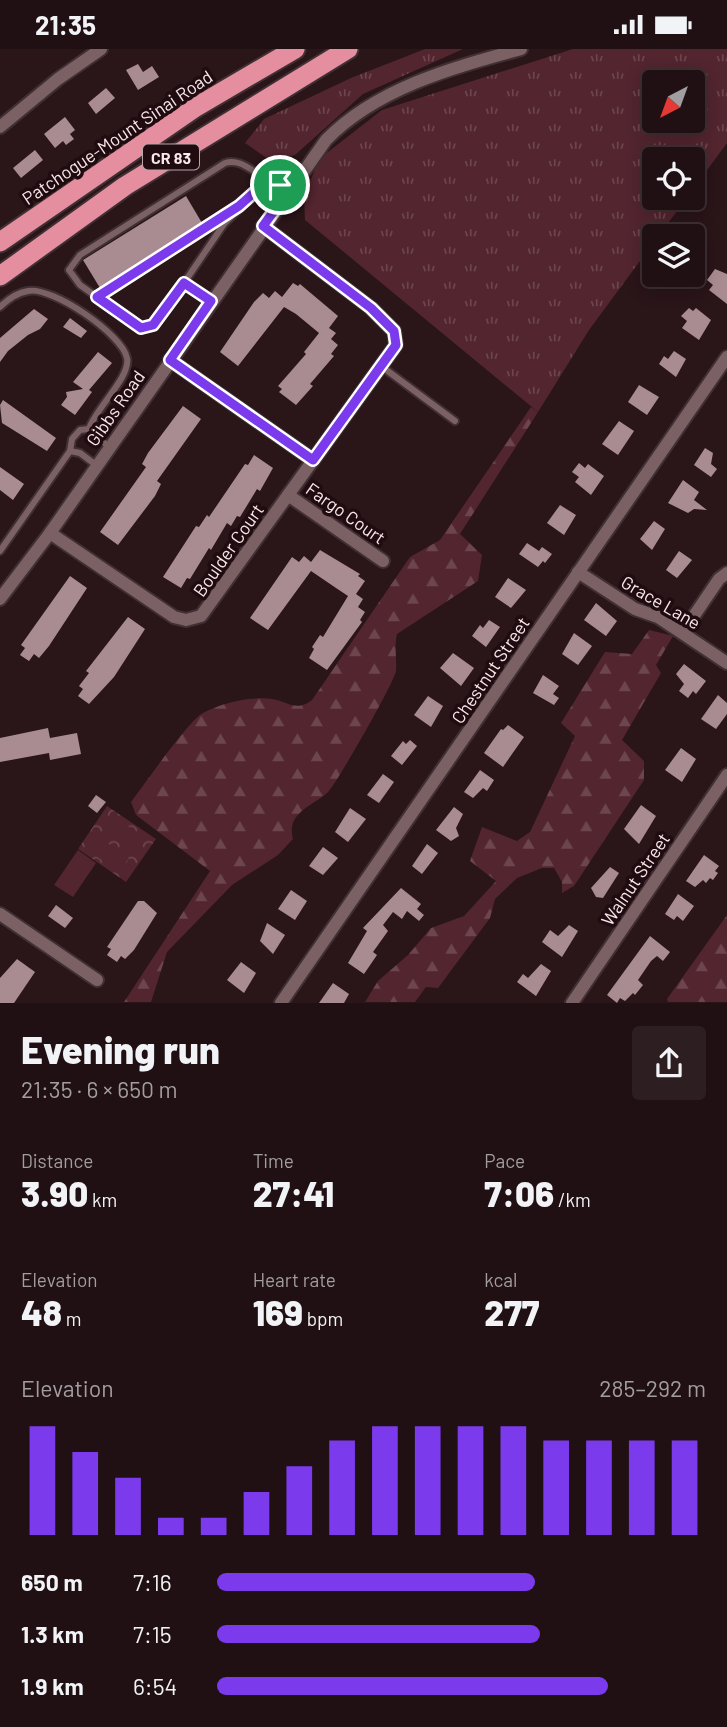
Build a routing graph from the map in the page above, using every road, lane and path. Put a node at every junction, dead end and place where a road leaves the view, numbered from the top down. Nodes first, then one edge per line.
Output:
1 (295, 49) edge
2 (348, 49) edge
3 (521, 49) edge
4 (96, 50) edge
5 (0, 127) edge
6 (267, 181) junction
7 (293, 185) junction
8 (239, 206) junction
9 (263, 226) junction
10 (0, 242) edge
11 (0, 276) edge
12 (184, 283) junction
13 (97, 297) junction
14 (211, 301) junction
15 (0, 307) edge
16 (727, 357) edge
17 (170, 360) junction
18 (381, 366) junction
19 (454, 421) dead end
20 (89, 429) junction
21 (109, 447) junction
22 (70, 451) junction
23 (313, 460) junction
24 (96, 465) junction
25 (288, 495) junction
26 (50, 533) junction
27 (0, 551) edge
28 (383, 561) dead end
29 (578, 572) junction
30 (727, 573) edge
31 (0, 599) edge
32 (683, 632) junction
33 (727, 663) edge
34 (727, 775) edge
35 (0, 914) edge
36 (97, 980) dead end
37 (281, 1003) edge
38 (572, 1003) edge

1 - 10 highway, Patchogue-Mount Sinai Road / CR 83
2 - 11 highway, CR 83
3 - 7 street, Gibbs Road
4 - 5 street
6 - 7 lane
6 - 8 lane
6 - 13 lane
7 - 9 street, Gibbs Road
8 - 12 lane
8 - 13 lane
9 - 14 street, Gibbs Road
9 - 18 street, Boulder Court
12 - 13 lane
12 - 14 lane
14 - 17 street, Gibbs Road
15 - 20 lane
16 - 29 street, Chestnut Street
17 - 21 street, Gibbs Road
17 - 23 street
18 - 19 lane
18 - 23 street, Boulder Court
20 - 21 lane
20 - 22 lane
21 - 24 street, Gibbs Road
22 - 24 lane
22 - 27 lane
23 - 25 street, Boulder Court
24 - 26 street, Gibbs Road
25 - 26 street, Boulder Court
25 - 28 street, Fargo Court
26 - 31 street, Gibbs Road
29 - 32 street, Grace Lane
29 - 37 street, Chestnut Street
30 - 32 street
32 - 33 street, Grace Lane
34 - 38 street, Walnut Street
35 - 36 street

